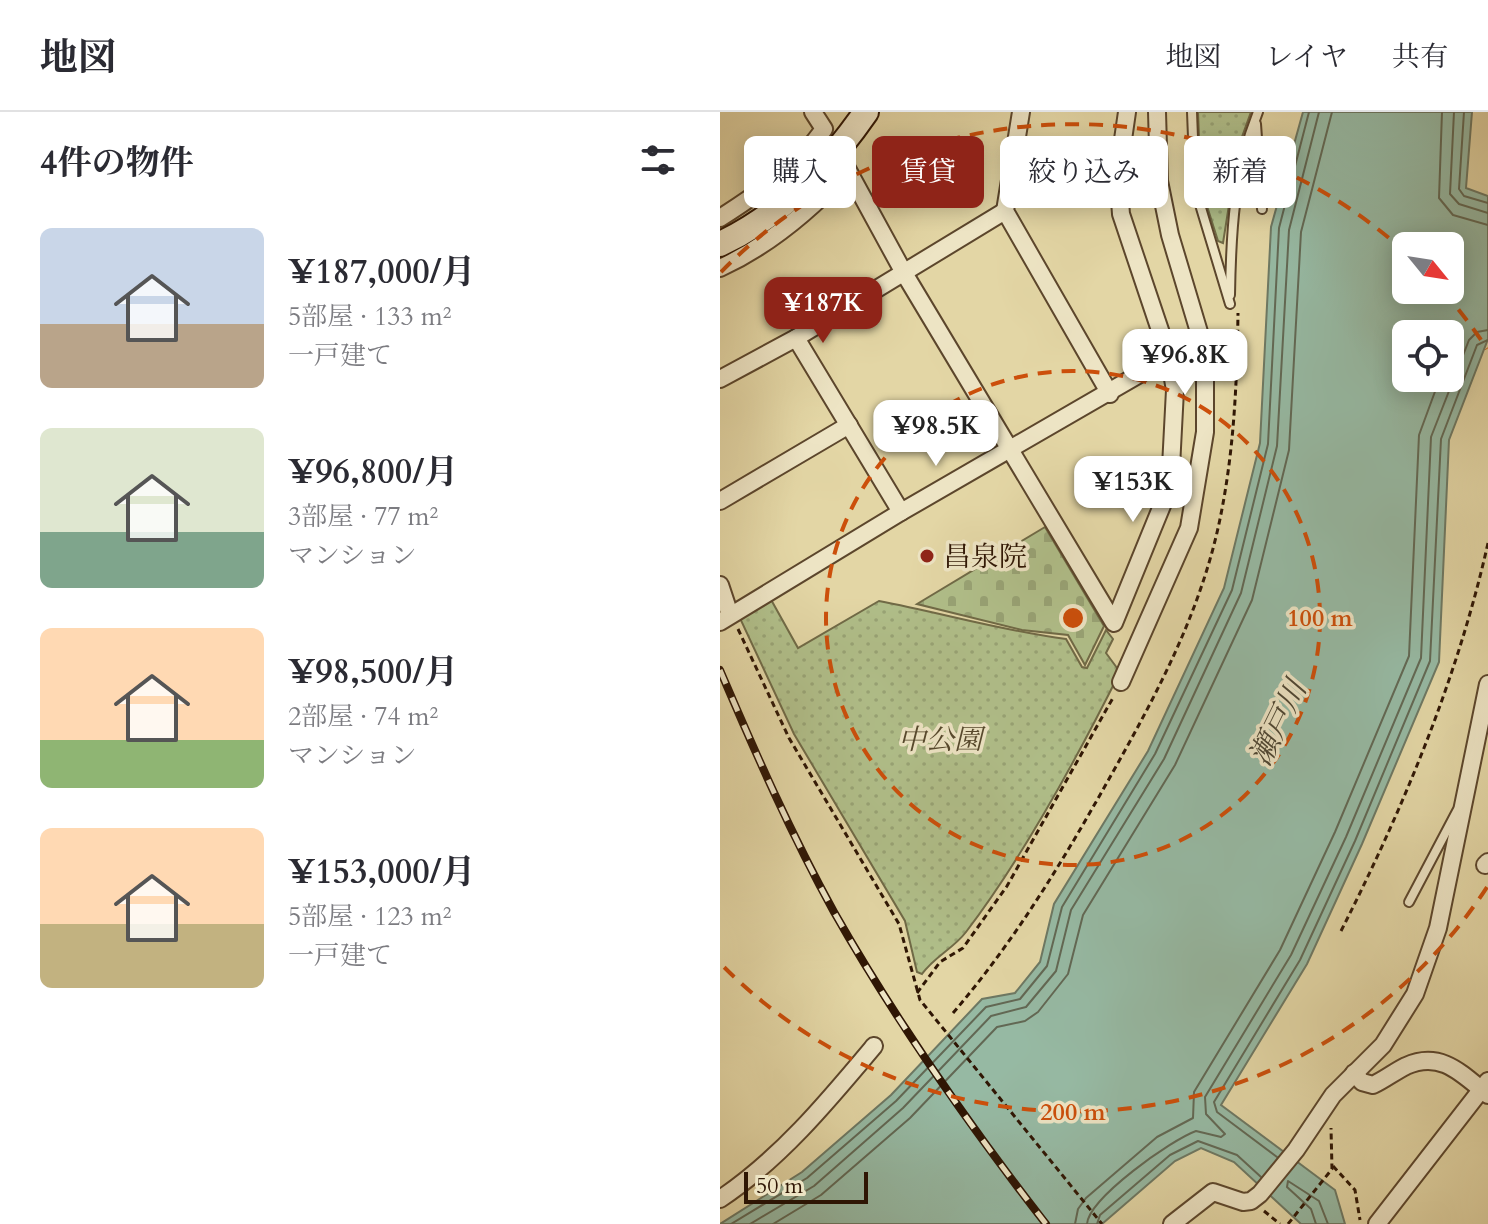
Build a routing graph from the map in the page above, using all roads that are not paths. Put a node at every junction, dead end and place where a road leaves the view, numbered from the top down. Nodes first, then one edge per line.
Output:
1 (813, 112) edge
2 (866, 112) edge
3 (1021, 112) edge
4 (1127, 112) edge
5 (1157, 112) edge
6 (1192, 112) edge
7 (1256, 113) edge
8 (855, 136) edge
9 (856, 185) edge
10 (778, 208) edge
11 (812, 208) edge
12 (1262, 209) dead end
13 (1005, 211) junction
14 (720, 218) edge
15 (720, 244) edge
16 (720, 268) edge
17 (904, 273) junction
18 (796, 338) junction
19 (1169, 357) junction
20 (720, 379) edge
21 (1110, 394) junction
22 (849, 425) junction
23 (1011, 448) junction
24 (720, 501) edge
25 (901, 512) junction
26 (720, 585) edge
27 (725, 619) edge
28 (1121, 682) road end
29 (1488, 684) edge
30 (1463, 803) junction
31 (1409, 902) dead end
32 (874, 1046) dead end
33 (1354, 1073) junction
34 (1486, 1089) edge
35 (720, 1199) edge
36 (1172, 1224) edge
37 (1377, 1224) edge

1 - 14 street
2 - 8 street
3 - 13 street
4 - 19 street
5 - 28 street
6 - 7 lane
7 - 12 lane
9 - 17 street
10 - 15 street
11 - 16 street
13 - 17 street
13 - 21 street
17 - 18 street
17 - 23 street
18 - 20 street
18 - 22 street
19 - 21 street
19 - 23 street
21 - 23 street
22 - 24 street
22 - 25 street
23 - 25 street
25 - 27 street
26 - 27 street
29 - 30 street
30 - 31 lane
30 - 33 street
32 - 35 street
33 - 34 street
33 - 36 street
34 - 37 street

